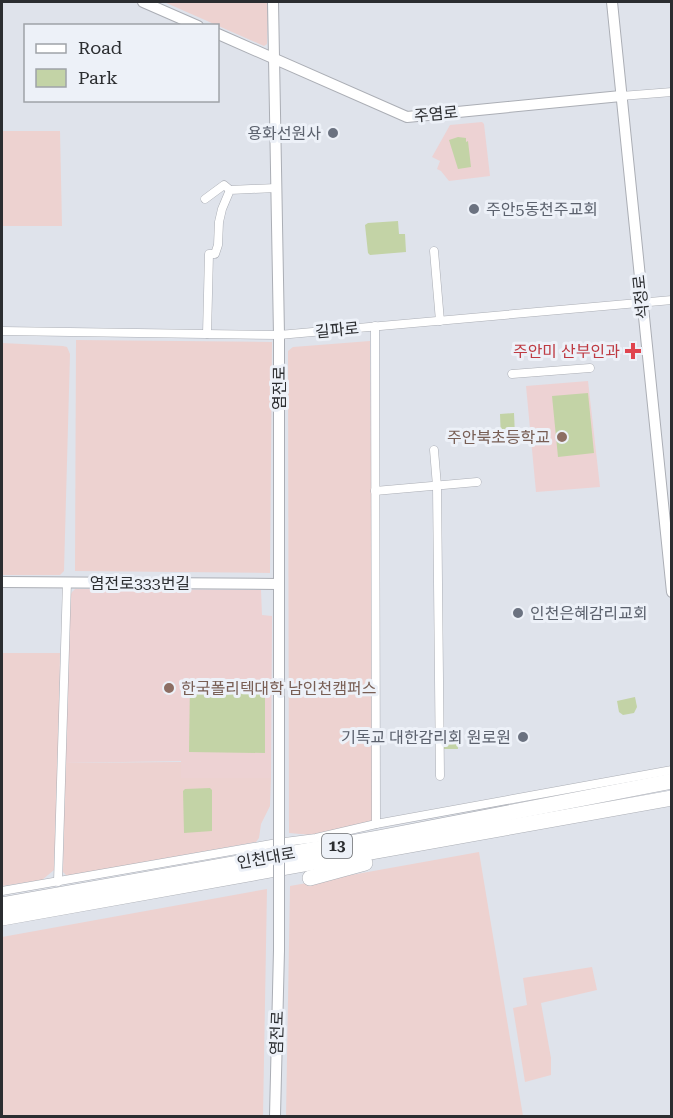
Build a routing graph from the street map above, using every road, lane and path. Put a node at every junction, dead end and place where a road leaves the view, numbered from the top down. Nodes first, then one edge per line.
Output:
1 (143, 2) edge
2 (273, 2) edge
3 (612, 2) edge
4 (193, 24) edge
5 (219, 34) edge
6 (273, 59) junction
7 (672, 92) edge
8 (621, 96) junction
9 (276, 188) junction
10 (230, 190) junction
11 (205, 199) dead end
12 (434, 251) dead end
13 (672, 300) edge
14 (642, 303) junction
15 (440, 321) junction
16 (375, 326) junction
17 (2, 331) edge
18 (207, 334) junction
19 (279, 335) junction
20 (590, 368) dead end
21 (512, 374) dead end
22 (434, 450) dead end
23 (477, 482) dead end
24 (437, 486) junction
25 (375, 491) junction
26 (2, 582) edge
27 (67, 582) junction
28 (279, 584) junction
29 (672, 592) edge
30 (672, 770) edge
31 (440, 776) dead end
32 (672, 781) edge
33 (672, 798) edge
34 (376, 824) junction
35 (459, 830) junction
36 (316, 838) junction
37 (310, 878) dead end
38 (58, 882) junction
39 (2, 891) edge
40 (2, 905) edge
41 (2, 918) edge
42 (275, 1116) edge

1 - 4 street
2 - 6 street, 염전로
3 - 8 street, 석정로
5 - 6 street, 주염로
6 - 8 street, 주염로
6 - 9 street, 염전로
7 - 8 street, 주염로
8 - 14 street, 석정로
9 - 10 street
9 - 19 street, 염전로
10 - 11 street
10 - 18 street
12 - 15 street
13 - 14 street, 길파로
14 - 15 street, 길파로
14 - 29 street, 석정로
15 - 16 street, 길파로
16 - 19 street, 길파로
16 - 25 street
17 - 18 street, 길파로
18 - 19 street, 길파로
19 - 28 street, 염전로
20 - 21 street
22 - 24 street
23 - 24 street
24 - 25 street
24 - 31 street
25 - 34 street
26 - 27 street, 염전로333번길
27 - 28 street, 염전로333번길
27 - 38 street
28 - 42 street, 염전로, bridge
30 - 34 street
32 - 35 highway, 인천대로 / 13
33 - 35 highway, 인천대로 / 13
34 - 36 street
35 - 36 highway
35 - 37 highway
35 - 40 highway, 인천대로 / 13
35 - 41 highway, 인천대로 / 13
36 - 38 street
38 - 39 street

